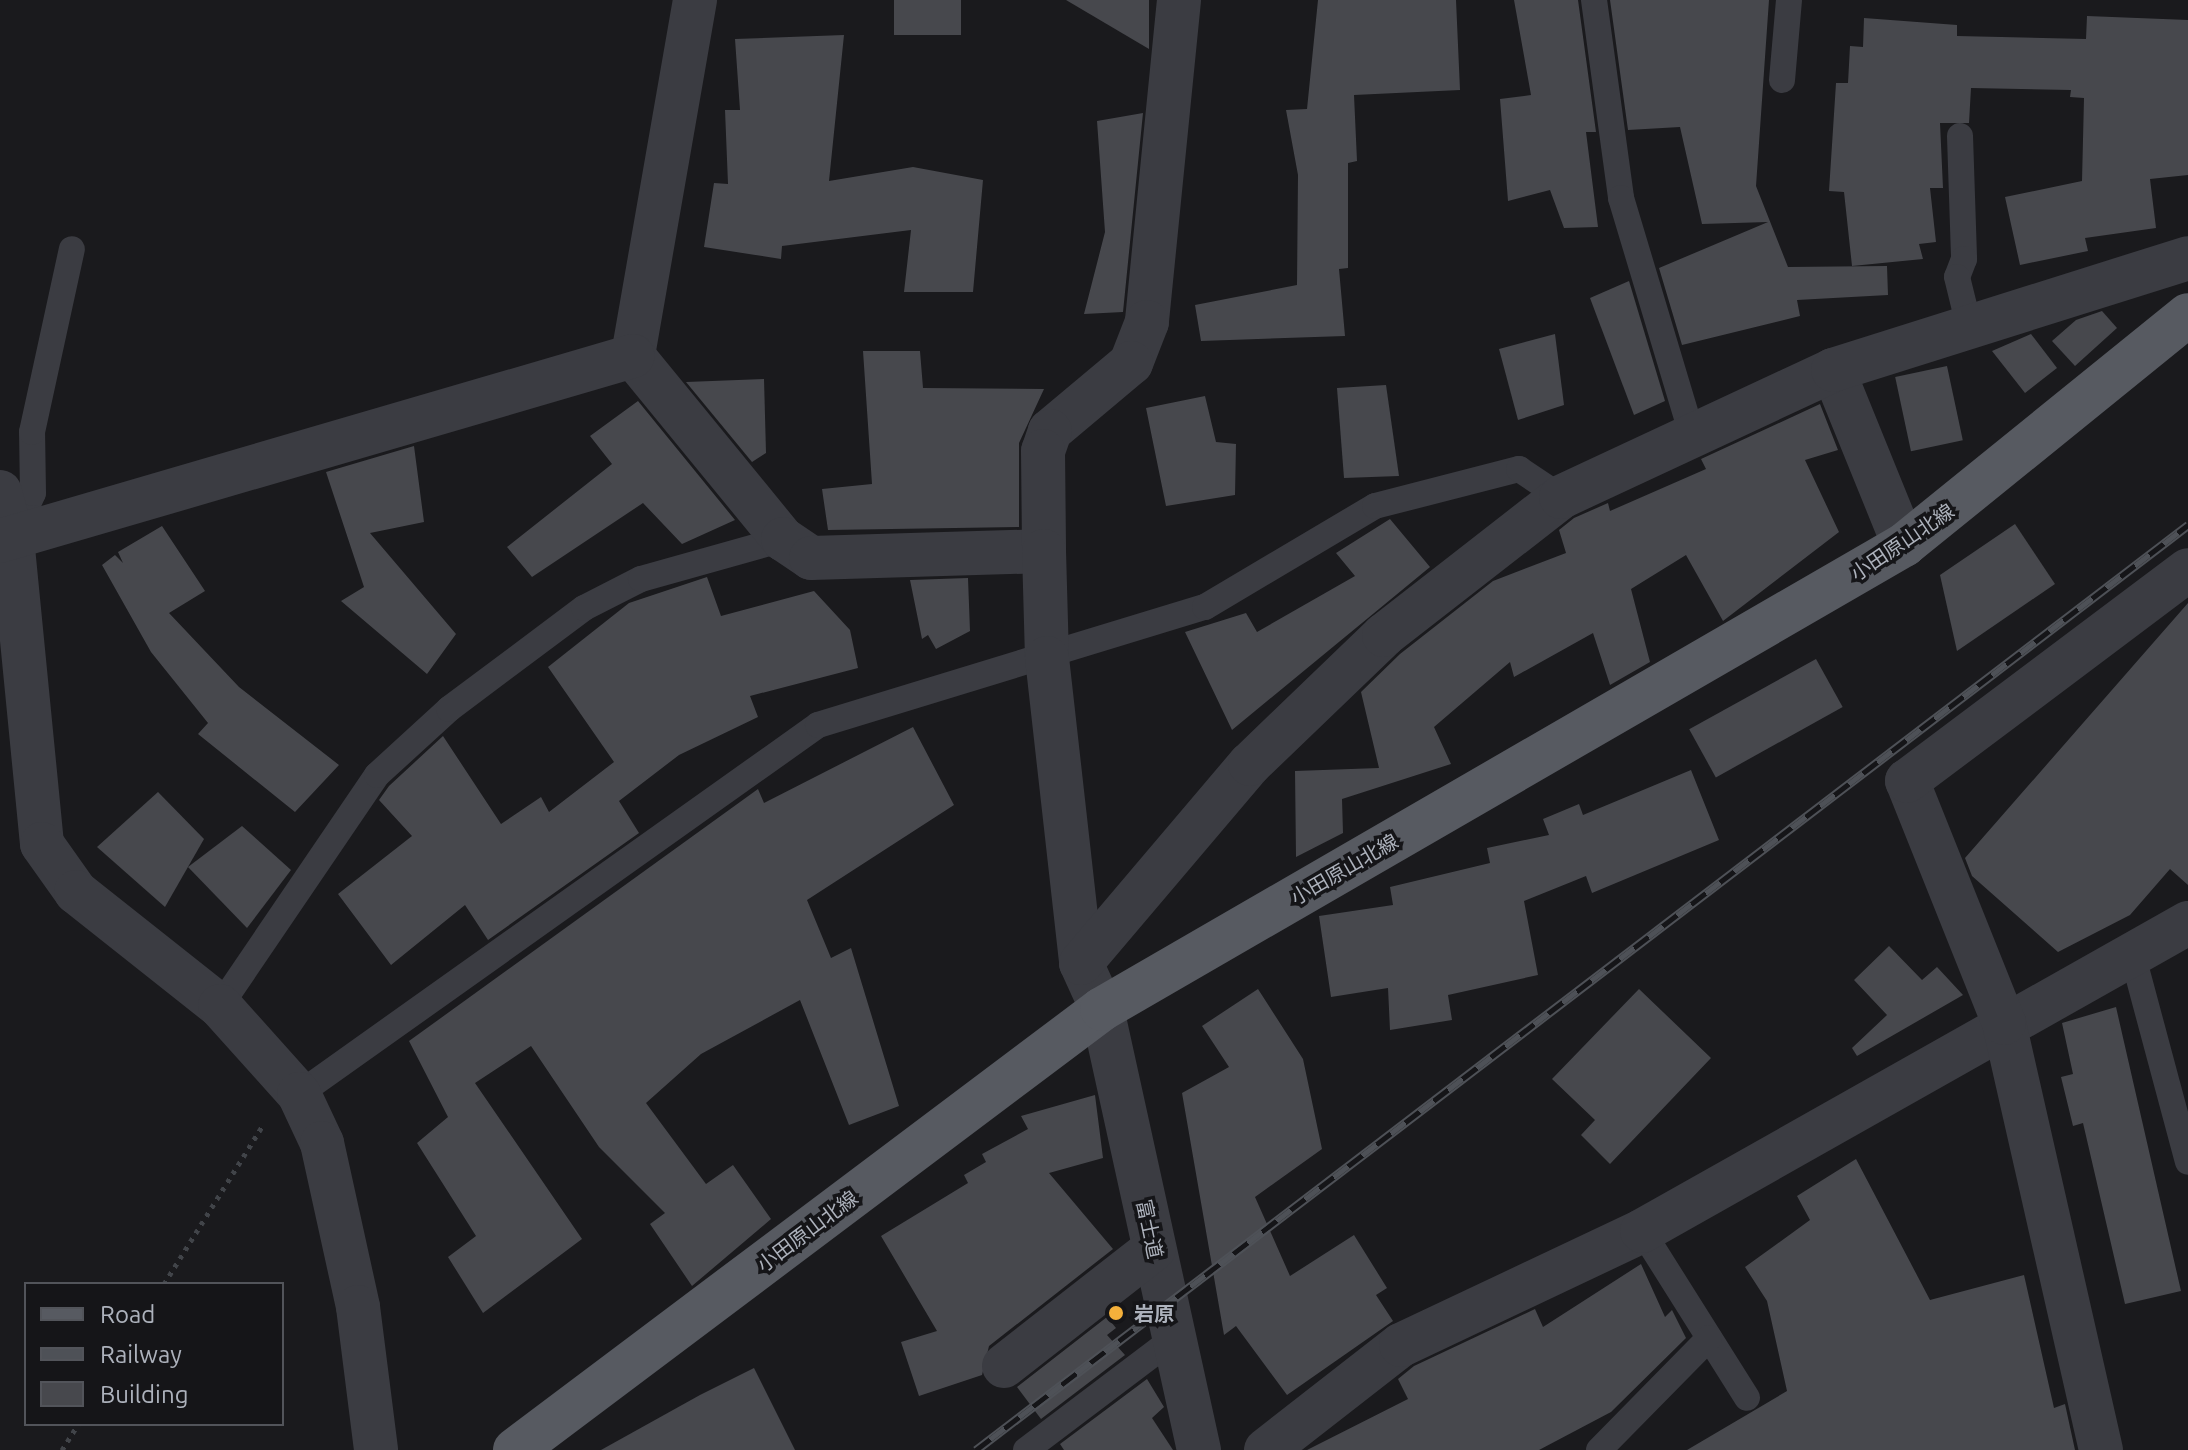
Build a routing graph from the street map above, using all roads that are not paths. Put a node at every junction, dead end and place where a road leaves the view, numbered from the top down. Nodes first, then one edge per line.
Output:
1 (695, 0) edge
2 (1179, 0) edge
3 (1594, 0) edge
4 (1789, 0) edge
5 (1782, 80) dead end
6 (1960, 136) dead end
7 (72, 249) dead end
8 (2188, 258) edge
9 (2188, 315) edge
10 (1969, 326) junction
11 (633, 356) junction
12 (1833, 370) junction
13 (1691, 432) junction
14 (0, 492) edge
15 (1561, 497) junction
16 (6, 539) edge
17 (783, 539) junction
18 (1904, 545) junction
19 (1044, 551) junction
20 (2188, 570) edge
21 (1047, 658) junction
22 (2188, 923) edge
23 (2132, 953) junction
24 (1081, 963) junction
25 (220, 1006) junction
26 (1102, 1009) junction
27 (2004, 1023) junction
28 (295, 1090) junction
29 (2188, 1162) edge
30 (1642, 1231) junction
31 (1154, 1249) junction
32 (1174, 1338) junction
33 (1709, 1338) junction
34 (1004, 1366) dead end
35 (1747, 1398) dead end
36 (376, 1450) edge
37 (515, 1450) edge
38 (1026, 1450) edge
39 (1199, 1450) edge
40 (1266, 1450) edge
41 (1599, 1450) edge
42 (2101, 1450) edge

1 - 11 street
2 - 19 street, 富士道
3 - 13 lane
4 - 5 lane
6 - 10 lane
7 - 16 lane
8 - 10 street
9 - 18 main road, 小田原山北線
10 - 12 street
11 - 16 street
11 - 17 street
12 - 13 street
12 - 18 street
13 - 15 street
14 - 16 street
15 - 21 lane
15 - 24 street
16 - 25 street
17 - 19 street
17 - 25 lane
18 - 26 main road, 小田原山北線
19 - 21 street, 富士道
20 - 27 street
21 - 24 street, 富士道
21 - 28 lane
22 - 23 street
23 - 27 street
23 - 29 lane
24 - 26 street, 富士道
25 - 28 street
26 - 31 street, 富士道
26 - 37 main road, 小田原山北線
27 - 30 street
27 - 42 street
28 - 36 street
30 - 33 lane
30 - 40 street
31 - 32 street, 富士道
31 - 34 street
32 - 38 lane
32 - 39 street, 富士道
33 - 35 lane
33 - 41 lane

